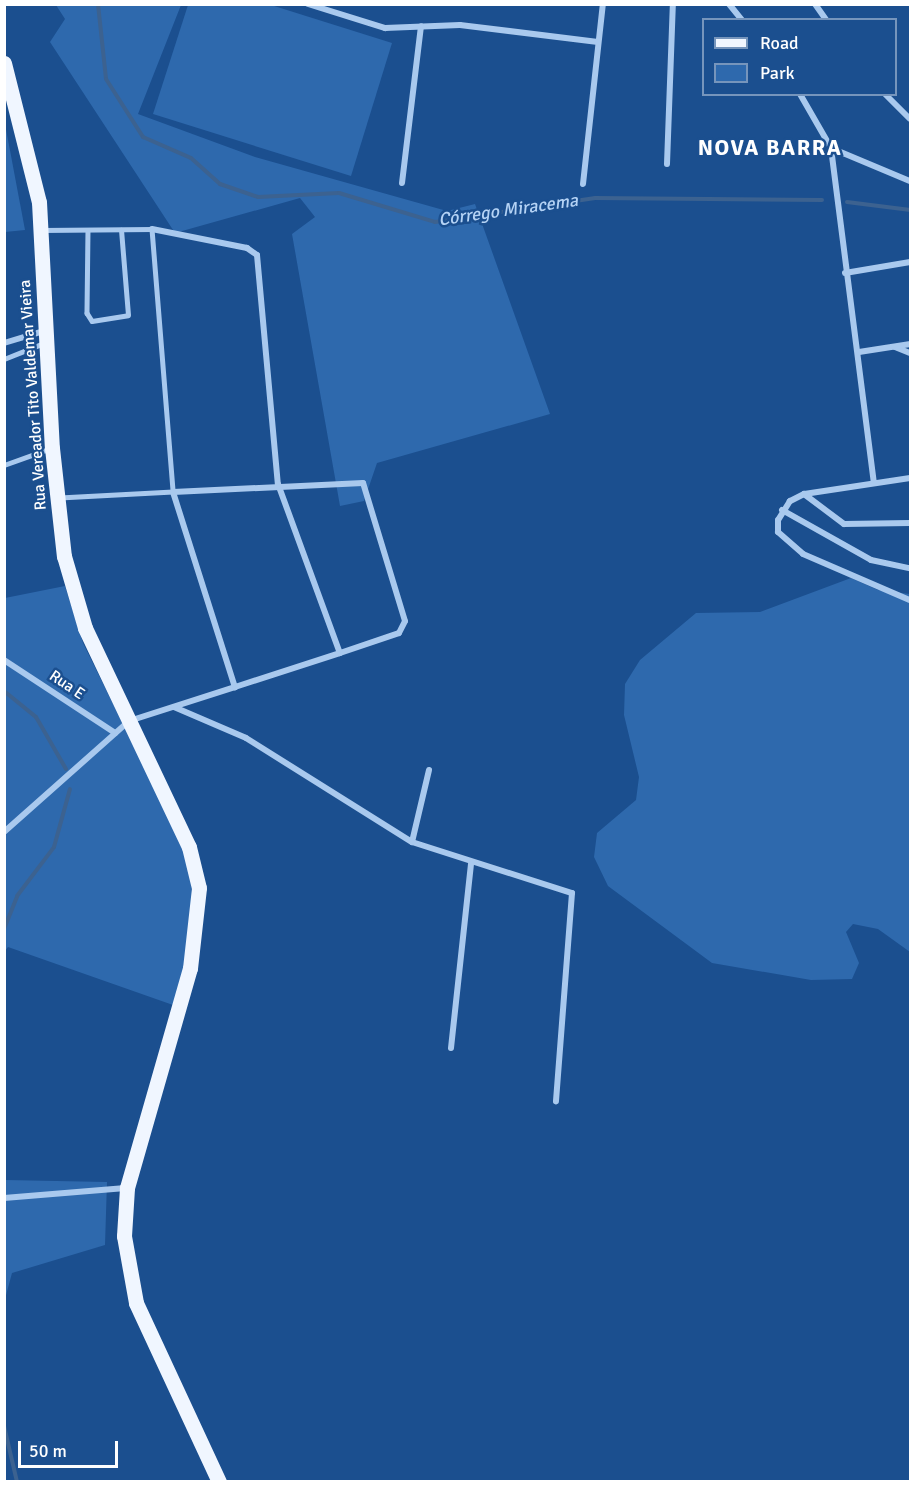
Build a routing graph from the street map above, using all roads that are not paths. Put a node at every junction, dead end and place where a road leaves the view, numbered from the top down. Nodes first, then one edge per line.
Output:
1 (308, 4) edge
2 (603, 4) edge
3 (673, 4) edge
4 (729, 4) edge
5 (815, 4) edge
6 (740, 18) edge
7 (825, 18) edge
8 (421, 26) junction
9 (598, 42) junction
10 (4, 63) edge
11 (801, 96) edge
12 (887, 96) edge
13 (910, 119) edge
14 (831, 148) junction
15 (667, 164) dead end
16 (910, 181) edge
17 (402, 183) dead end
18 (583, 184) dead end
19 (152, 229) junction
20 (88, 230) junction
21 (121, 230) junction
22 (41, 231) junction
23 (910, 262) edge
24 (845, 273) junction
25 (46, 336) junction
26 (4, 343) edge
27 (910, 344) edge
28 (895, 347) junction
29 (859, 352) junction
30 (910, 353) edge
31 (4, 359) edge
32 (52, 448) junction
33 (4, 465) edge
34 (910, 478) edge
35 (874, 482) junction
36 (278, 484) junction
37 (173, 492) junction
38 (804, 494) junction
39 (58, 498) junction
40 (782, 510) junction
41 (910, 523) edge
42 (910, 568) edge
43 (910, 600) edge
44 (340, 653) junction
45 (4, 660) edge
46 (235, 687) junction
47 (174, 706) junction
48 (129, 721) junction
49 (115, 733) junction
50 (429, 770) dead end
51 (4, 832) edge
52 (412, 842) junction
53 (471, 864) junction
54 (451, 1048) dead end
55 (556, 1101) dead end
56 (127, 1188) junction
57 (4, 1198) edge
58 (219, 1482) edge

1 - 8 street
2 - 9 street
3 - 15 street
4 - 6 street
5 - 7 street
8 - 9 street
8 - 17 street
9 - 18 street
10 - 22 main road, Rua Vereador Tito Valdemar Vieira
11 - 14 street
12 - 13 street
14 - 16 street
14 - 24 street
19 - 21 lane
19 - 36 street
19 - 37 lane
20 - 21 lane
20 - 21 lane
20 - 22 lane
22 - 25 main road, Rua Vereador Tito Valdemar Vieira
23 - 24 street
24 - 29 street
25 - 26 street
25 - 31 lane
25 - 32 main road, Rua Vereador Tito Valdemar Vieira
27 - 28 street
28 - 29 street
28 - 30 street
29 - 35 street
32 - 33 lane
32 - 39 main road, Rua Vereador Tito Valdemar Vieira
34 - 35 street
35 - 38 street
36 - 37 street
36 - 44 street
36 - 44 street
37 - 39 lane
37 - 46 street
38 - 40 street
38 - 41 street
39 - 48 main road, Rua Vereador Tito Valdemar Vieira
40 - 42 street
40 - 43 street
44 - 46 street
45 - 49 street, Rua E
46 - 47 street
47 - 48 street
47 - 52 street
48 - 49 street
48 - 56 main road, Rua Vereador Tito Valdemar Vieira
49 - 51 street
50 - 52 street
52 - 53 street
53 - 54 street
53 - 55 street
56 - 57 street
56 - 58 main road, Rua Vereador Tito Valdemar Vieira

